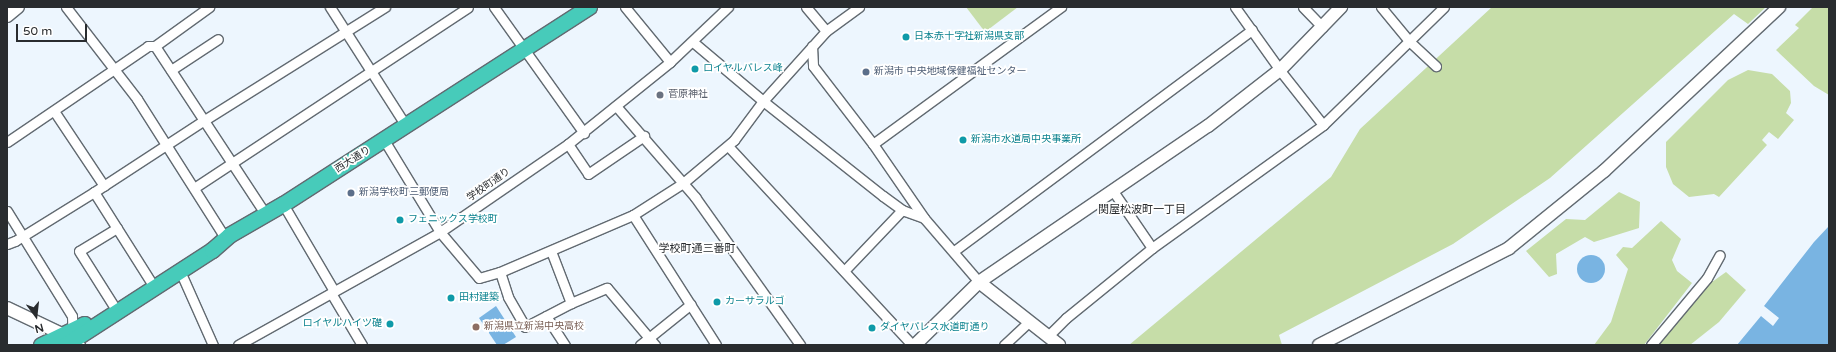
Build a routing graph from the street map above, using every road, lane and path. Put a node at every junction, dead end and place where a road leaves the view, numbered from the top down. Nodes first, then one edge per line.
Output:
1 (18, 7) edge
2 (66, 7) edge
3 (209, 7) edge
4 (330, 7) edge
5 (385, 7) edge
6 (468, 7) edge
7 (494, 7) edge
8 (589, 7) edge
9 (625, 7) edge
10 (728, 7) edge
11 (806, 7) edge
12 (859, 7) edge
13 (1061, 7) edge
14 (1235, 7) edge
15 (1303, 7) edge
16 (1341, 7) edge
17 (1381, 7) edge
18 (1444, 7) edge
19 (1779, 7) edge
20 (7, 16) edge
21 (1322, 27) junction
22 (1252, 30) junction
23 (346, 31) junction
24 (826, 31) junction
25 (218, 39) dead end
26 (1410, 41) junction
27 (693, 42) junction
28 (155, 46) junction
29 (812, 46) junction
30 (525, 50) junction
31 (670, 62) junction
32 (1436, 66) dead end
33 (115, 69) junction
34 (171, 70) junction
35 (371, 70) junction
36 (1280, 70) junction
37 (763, 101) junction
38 (616, 106) junction
39 (54, 111) junction
40 (203, 121) junction
41 (1323, 125) junction
42 (406, 126) junction
43 (584, 133) junction
44 (644, 136) junction
45 (384, 140) junction
46 (7, 142) edge
47 (568, 144) junction
48 (873, 144) junction
49 (166, 145) junction
50 (728, 146) junction
51 (232, 163) junction
52 (683, 183) junction
53 (104, 186) junction
54 (194, 188) junction
55 (1113, 191) junction
56 (94, 192) junction
57 (283, 204) junction
58 (902, 210) junction
59 (7, 211) edge
60 (266, 215) junction
61 (633, 215) junction
62 (924, 218) junction
63 (117, 228) junction
64 (440, 232) junction
65 (23, 236) junction
66 (226, 239) junction
67 (7, 244) edge
68 (1152, 248) junction
69 (551, 251) junction
70 (954, 251) junction
71 (1720, 255) dead end
72 (180, 270) junction
73 (844, 271) junction
74 (500, 272) junction
75 (979, 282) junction
76 (154, 287) junction
77 (332, 292) junction
78 (572, 303) junction
79 (690, 304) junction
80 (7, 308) edge
81 (117, 311) junction
82 (546, 316) junction
83 (1029, 322) junction
84 (1048, 336) junction
85 (70, 338) edge
86 (652, 341) edge
87 (41, 345) edge
88 (213, 345) edge
89 (238, 345) edge
90 (362, 345) edge
91 (565, 345) edge
92 (640, 345) edge
93 (716, 345) edge
94 (800, 345) edge
95 (913, 345) edge
96 (1004, 345) edge
97 (1059, 345) edge
98 (1319, 345) edge
99 (1651, 345) edge

1 - 20 street
2 - 33 street
3 - 28 street
4 - 23 street
5 - 23 street
6 - 35 street
7 - 30 street
8 - 30 highway, 西大通り
9 - 31 street
10 - 27 street, 学校町通り
11 - 24 street
12 - 24 street
13 - 48 street
14 - 22 street
15 - 21 street
16 - 21 street
17 - 26 street
18 - 26 street
19 - 98 street
21 - 36 street
22 - 36 street
22 - 70 street
23 - 35 street
23 - 40 street
24 - 29 street
25 - 34 street
26 - 32 street
26 - 41 street
27 - 31 street, 学校町通り
27 - 37 street
28 - 33 street
28 - 34 street
29 - 37 street
29 - 48 street
30 - 42 highway, 西大通り
30 - 43 street
31 - 38 street, 学校町通り
33 - 39 street
33 - 49 street
34 - 40 street
35 - 42 street
35 - 51 street
36 - 41 street
36 - 55 street
37 - 50 street
37 - 58 street
38 - 43 street, 学校町通り
38 - 44 street
39 - 46 street
39 - 53 street
40 - 49 street
40 - 51 street
41 - 68 street
42 - 45 highway, 西大通り
43 - 47 street, 学校町通り
44 - 47 street
44 - 52 street
45 - 57 highway, 西大通り
45 - 64 street
47 - 64 street, 学校町通り
48 - 62 street
49 - 53 street
49 - 54 street
50 - 52 street
50 - 73 street
51 - 54 street
51 - 60 street
52 - 61 street
52 - 94 street
53 - 56 street
54 - 66 street
55 - 68 street
55 - 75 street
56 - 63 street
56 - 65 street
57 - 60 highway, 西大通り
57 - 77 street
58 - 62 street
58 - 73 street
59 - 65 street
60 - 66 highway, 西大通り
61 - 69 street
61 - 79 street
62 - 70 street
63 - 76 street
63 - 81 street
64 - 74 street
64 - 77 street, 学校町通り
65 - 67 street
65 - 85 street
66 - 72 highway, 西大通り
68 - 84 street
69 - 74 street
69 - 78 street
70 - 75 street
71 - 99 street
72 - 76 highway, 西大通り
72 - 88 street
73 - 95 street
74 - 82 street
75 - 83 street
75 - 95 street
76 - 81 highway, 西大通り
77 - 89 street, 学校町通り
77 - 90 street
78 - 82 street
78 - 86 street
79 - 86 street
79 - 93 street
80 - 85 street
81 - 85 highway, 西大通り
82 - 91 street
83 - 84 street
83 - 96 street
84 - 97 street
85 - 87 highway, 西大通り
86 - 92 street

